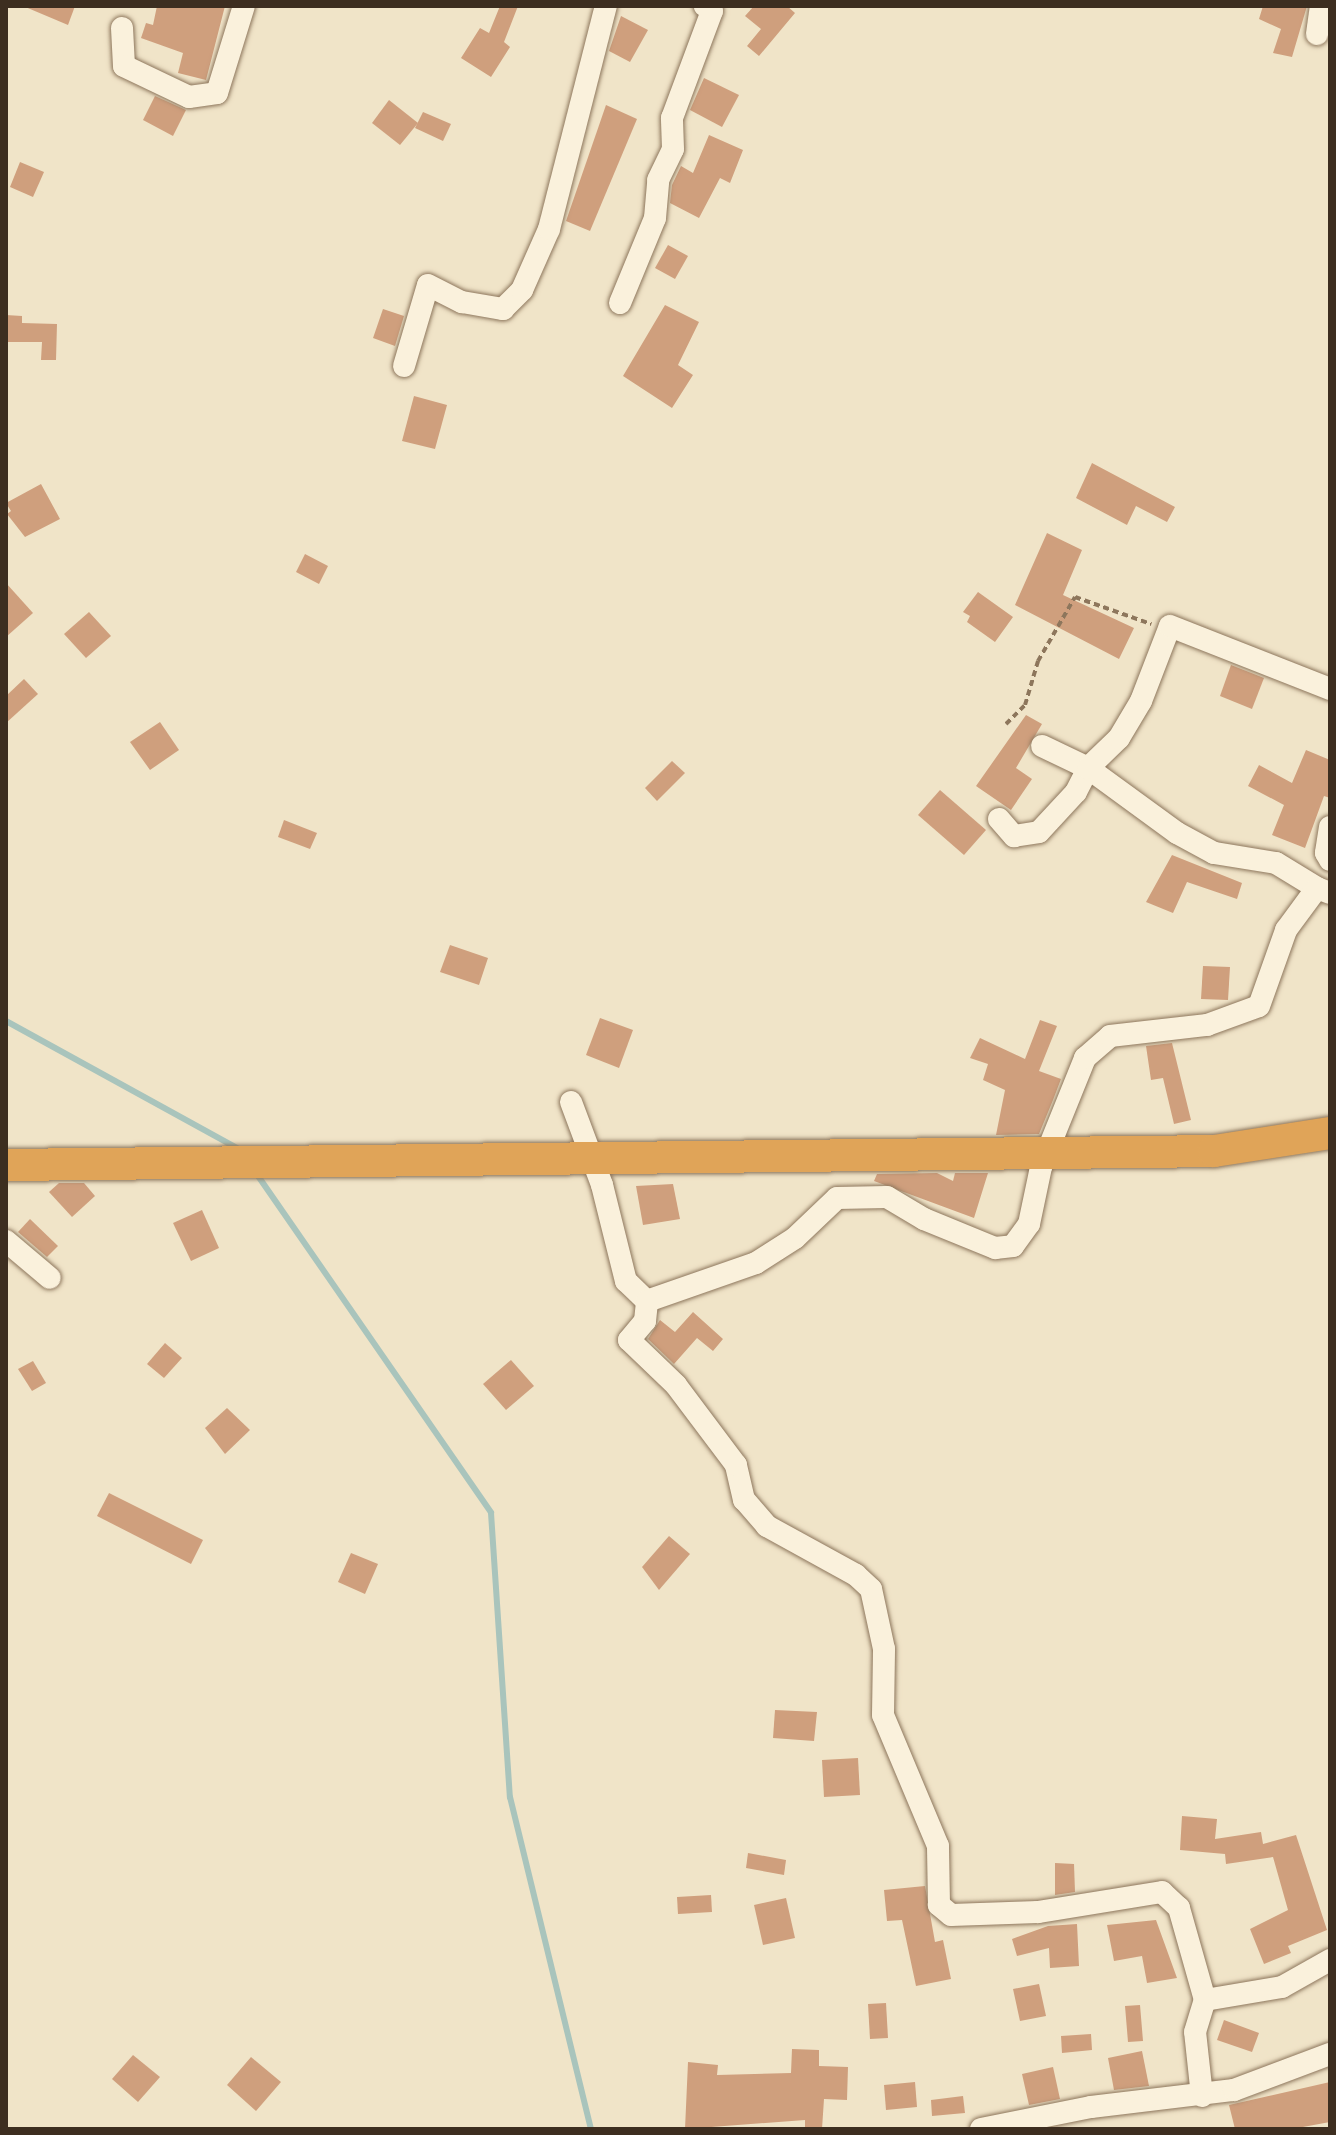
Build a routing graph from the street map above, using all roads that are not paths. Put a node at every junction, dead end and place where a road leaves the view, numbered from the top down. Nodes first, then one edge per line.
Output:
1 (244, 6) edge
2 (606, 6) edge
3 (705, 6) edge
4 (1321, 6) edge
5 (122, 28) dead end
6 (1317, 34) dead end
7 (620, 303) dead end
8 (404, 366) dead end
9 (1330, 689) edge
10 (1042, 746) dead end
11 (1088, 768) junction
12 (999, 819) dead end
13 (1330, 827) edge
14 (1330, 860) edge
15 (1324, 890) edge
16 (571, 1102) dead end
17 (1330, 1133) edge
18 (6, 1165) edge
19 (6, 1241) edge
20 (50, 1278) dead end
21 (647, 1301) junction
22 (1330, 1960) edge
23 (1205, 2000) junction
24 (1330, 2054) edge
25 (1202, 2096) junction
26 (981, 2129) edge

1 - 5 street
2 - 8 street
3 - 7 street
4 - 6 street
9 - 11 street
10 - 11 street
11 - 12 street
11 - 15 street
13 - 14 street
15 - 21 street
16 - 21 street
17 - 18 highway
19 - 20 street
21 - 23 street
22 - 23 street
23 - 25 street
24 - 25 street
25 - 26 street

